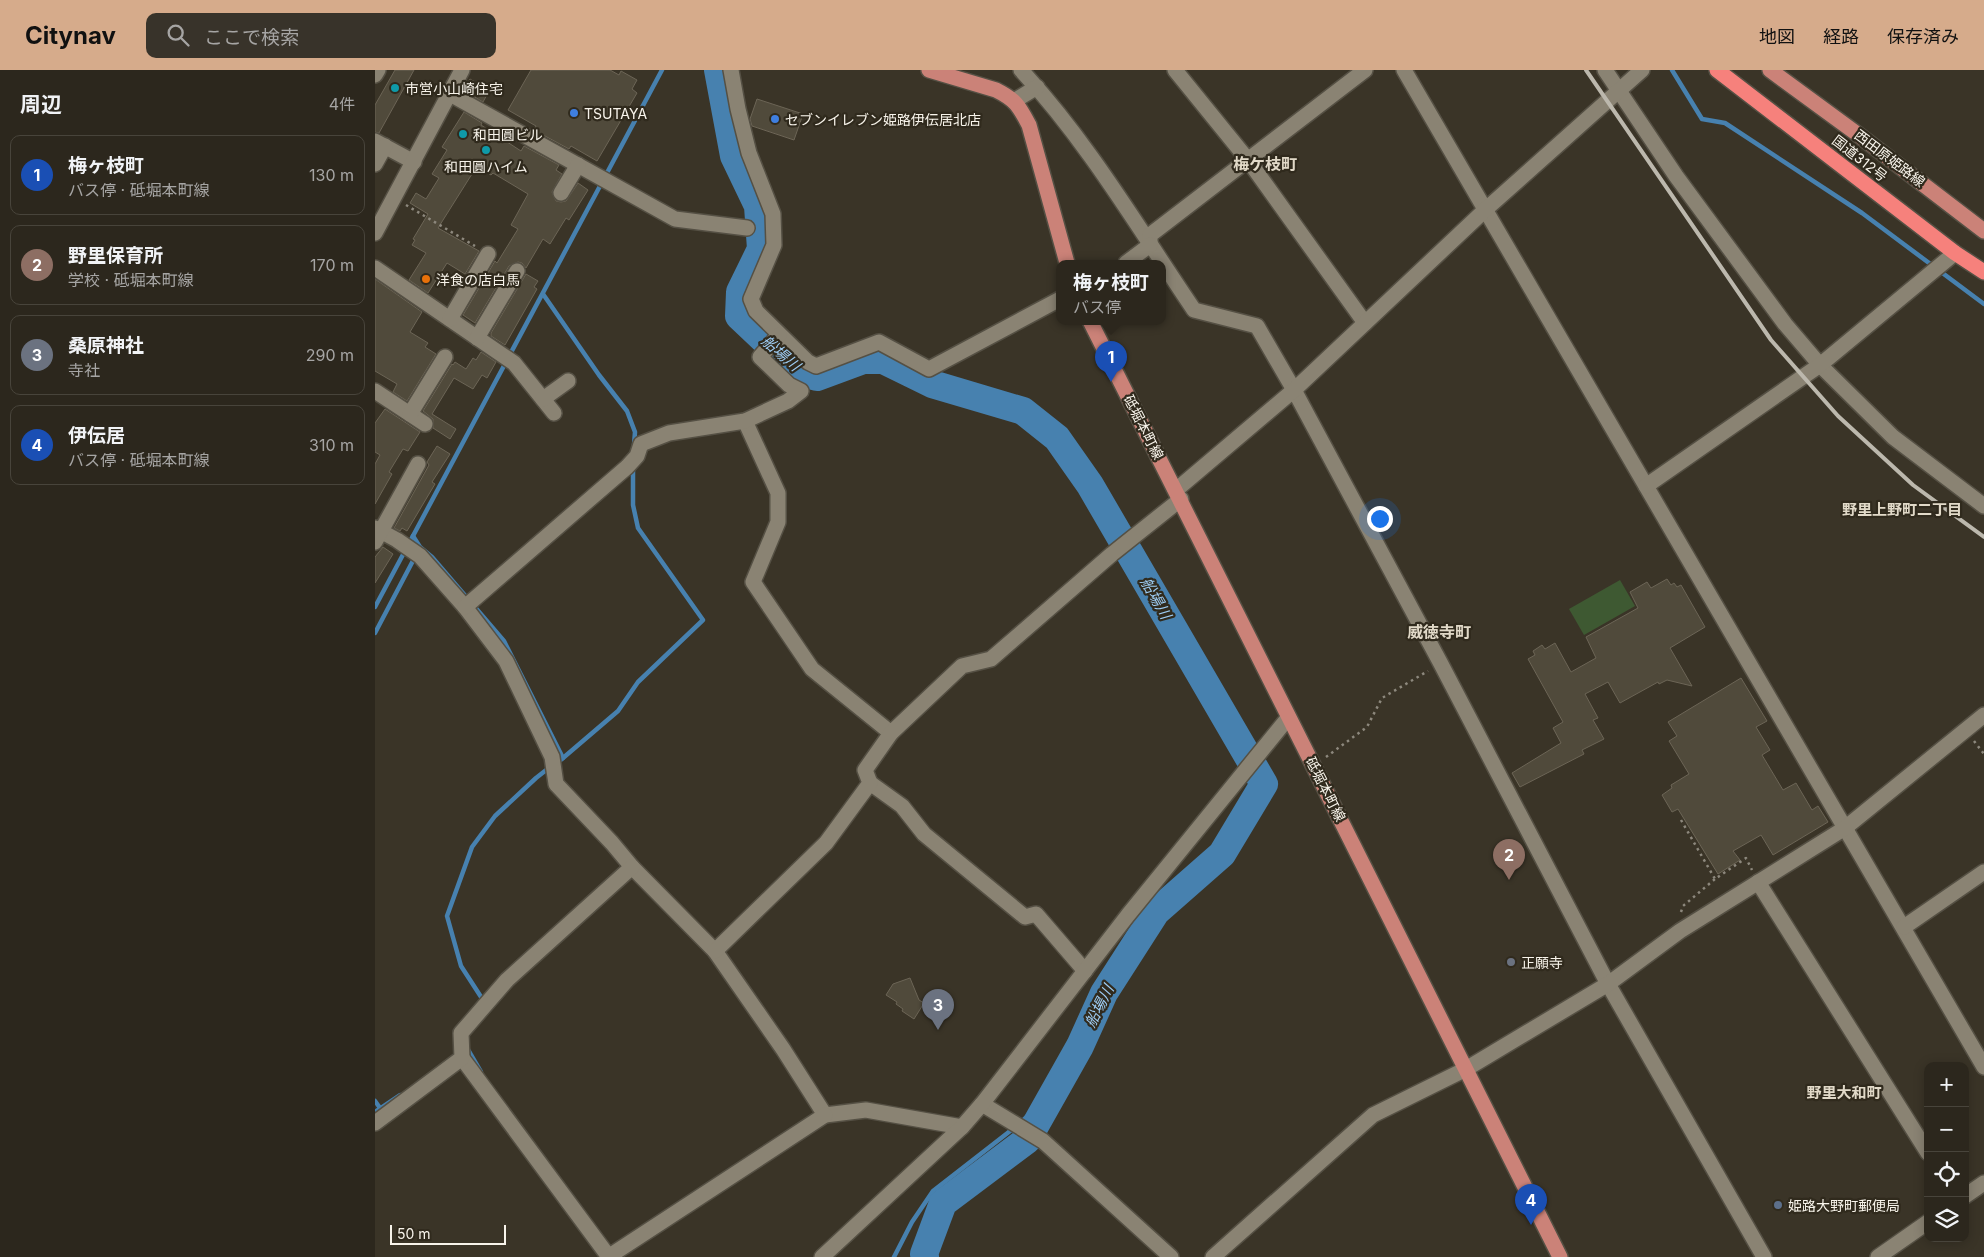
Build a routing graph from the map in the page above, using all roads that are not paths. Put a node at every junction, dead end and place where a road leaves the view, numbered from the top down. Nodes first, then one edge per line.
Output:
1 (378, 70) edge
2 (462, 70) edge
3 (731, 70) edge
4 (929, 70) edge
5 (1021, 70) edge
6 (1175, 70) edge
7 (1365, 70) edge
8 (1404, 70) edge
9 (1605, 70) edge
10 (1642, 70) edge
11 (1717, 70) edge
12 (1770, 70) edge
13 (375, 75) edge
14 (1037, 87) junction
15 (1619, 90) junction
16 (450, 94) junction
17 (1014, 102) junction
18 (380, 143) edge
19 (1248, 160) junction
20 (414, 162) junction
21 (375, 164) edge
22 (578, 165) junction
23 (561, 193) dead end
24 (1485, 210) junction
25 (747, 228) dead end
26 (1984, 231) edge
27 (375, 233) edge
28 (1150, 245) junction
29 (1955, 253) junction
30 (488, 254) road end
31 (1066, 260) edge
32 (1130, 260) edge
33 (1160, 260) edge
34 (375, 268) edge
35 (1166, 269) edge
36 (517, 271) dead end
37 (1984, 272) edge
38 (1056, 301) edge
39 (450, 319) junction
40 (1365, 323) junction
41 (1092, 325) edge
42 (779, 335) junction
43 (477, 338) junction
44 (445, 357) dead end
45 (1820, 365) junction
46 (568, 381) dead end
47 (1294, 390) junction
48 (375, 391) edge
49 (543, 399) junction
50 (554, 413) dead end
51 (409, 414) junction
52 (745, 421) junction
53 (425, 424) dead end
54 (418, 464) dead end
55 (1646, 486) junction
56 (1179, 494) junction
57 (1984, 506) edge
58 (377, 534) edge
59 (465, 607) junction
60 (1984, 715) edge
61 (1288, 718) junction
62 (891, 733) junction
63 (870, 783) junction
64 (1845, 828) junction
65 (632, 868) junction
66 (1984, 872) edge
67 (1758, 882) junction
68 (1903, 927) junction
69 (715, 951) junction
70 (1085, 971) junction
71 (1608, 984) junction
72 (462, 1058) junction
73 (1984, 1067) edge
74 (1466, 1069) junction
75 (983, 1104) junction
76 (825, 1115) junction
77 (375, 1124) edge
78 (962, 1127) junction
79 (1927, 1152) edge
80 (1984, 1183) edge
81 (1969, 1193) edge
82 (1924, 1225) edge
83 (608, 1257) edge
84 (822, 1257) edge
85 (1171, 1257) edge
86 (1213, 1257) edge
87 (1560, 1257) edge
88 (1764, 1257) edge
89 (1878, 1257) edge

1 - 13 street
2 - 16 street
3 - 42 street
4 - 17 main road
5 - 14 street
6 - 19 street
7 - 19 street
8 - 24 street
9 - 15 street
10 - 15 street
11 - 29 highway, 国道312号
12 - 26 main road, 西田原姫路線
14 - 17 street
14 - 28 street
15 - 24 street
15 - 45 street
16 - 20 street
16 - 22 street
17 - 31 main road
18 - 20 street
18 - 21 street
19 - 28 street
19 - 40 street
20 - 27 street
22 - 23 street
22 - 25 street
24 - 40 street
24 - 55 street
28 - 32 street
28 - 33 street
29 - 37 highway, 国道312号
29 - 45 street
30 - 39 street
34 - 39 street
35 - 47 street
36 - 43 street
38 - 42 street
39 - 43 street
40 - 47 street
41 - 56 main road, 砥堀本町線
42 - 52 street
43 - 49 street
44 - 51 street
45 - 55 street
45 - 57 street
46 - 49 street
47 - 56 street
47 - 71 street
48 - 51 street
49 - 50 street
51 - 53 street
52 - 59 street
52 - 62 street
54 - 58 street
55 - 64 street
56 - 61 main road, 砥堀本町線
56 - 62 street
58 - 59 street
59 - 65 street
60 - 64 street
61 - 70 street
61 - 74 main road, 砥堀本町線
62 - 63 street
63 - 69 street
63 - 70 street
64 - 67 street
64 - 68 street
65 - 69 street
65 - 72 street
66 - 68 street
67 - 71 street
67 - 79 street
68 - 73 street
69 - 76 street
70 - 75 street
71 - 74 street
71 - 88 street
72 - 77 street
72 - 83 street
74 - 86 street
74 - 87 main road, 砥堀本町線
75 - 78 street
75 - 85 street
76 - 78 street
76 - 83 street
78 - 84 street
80 - 81 street
82 - 89 street

